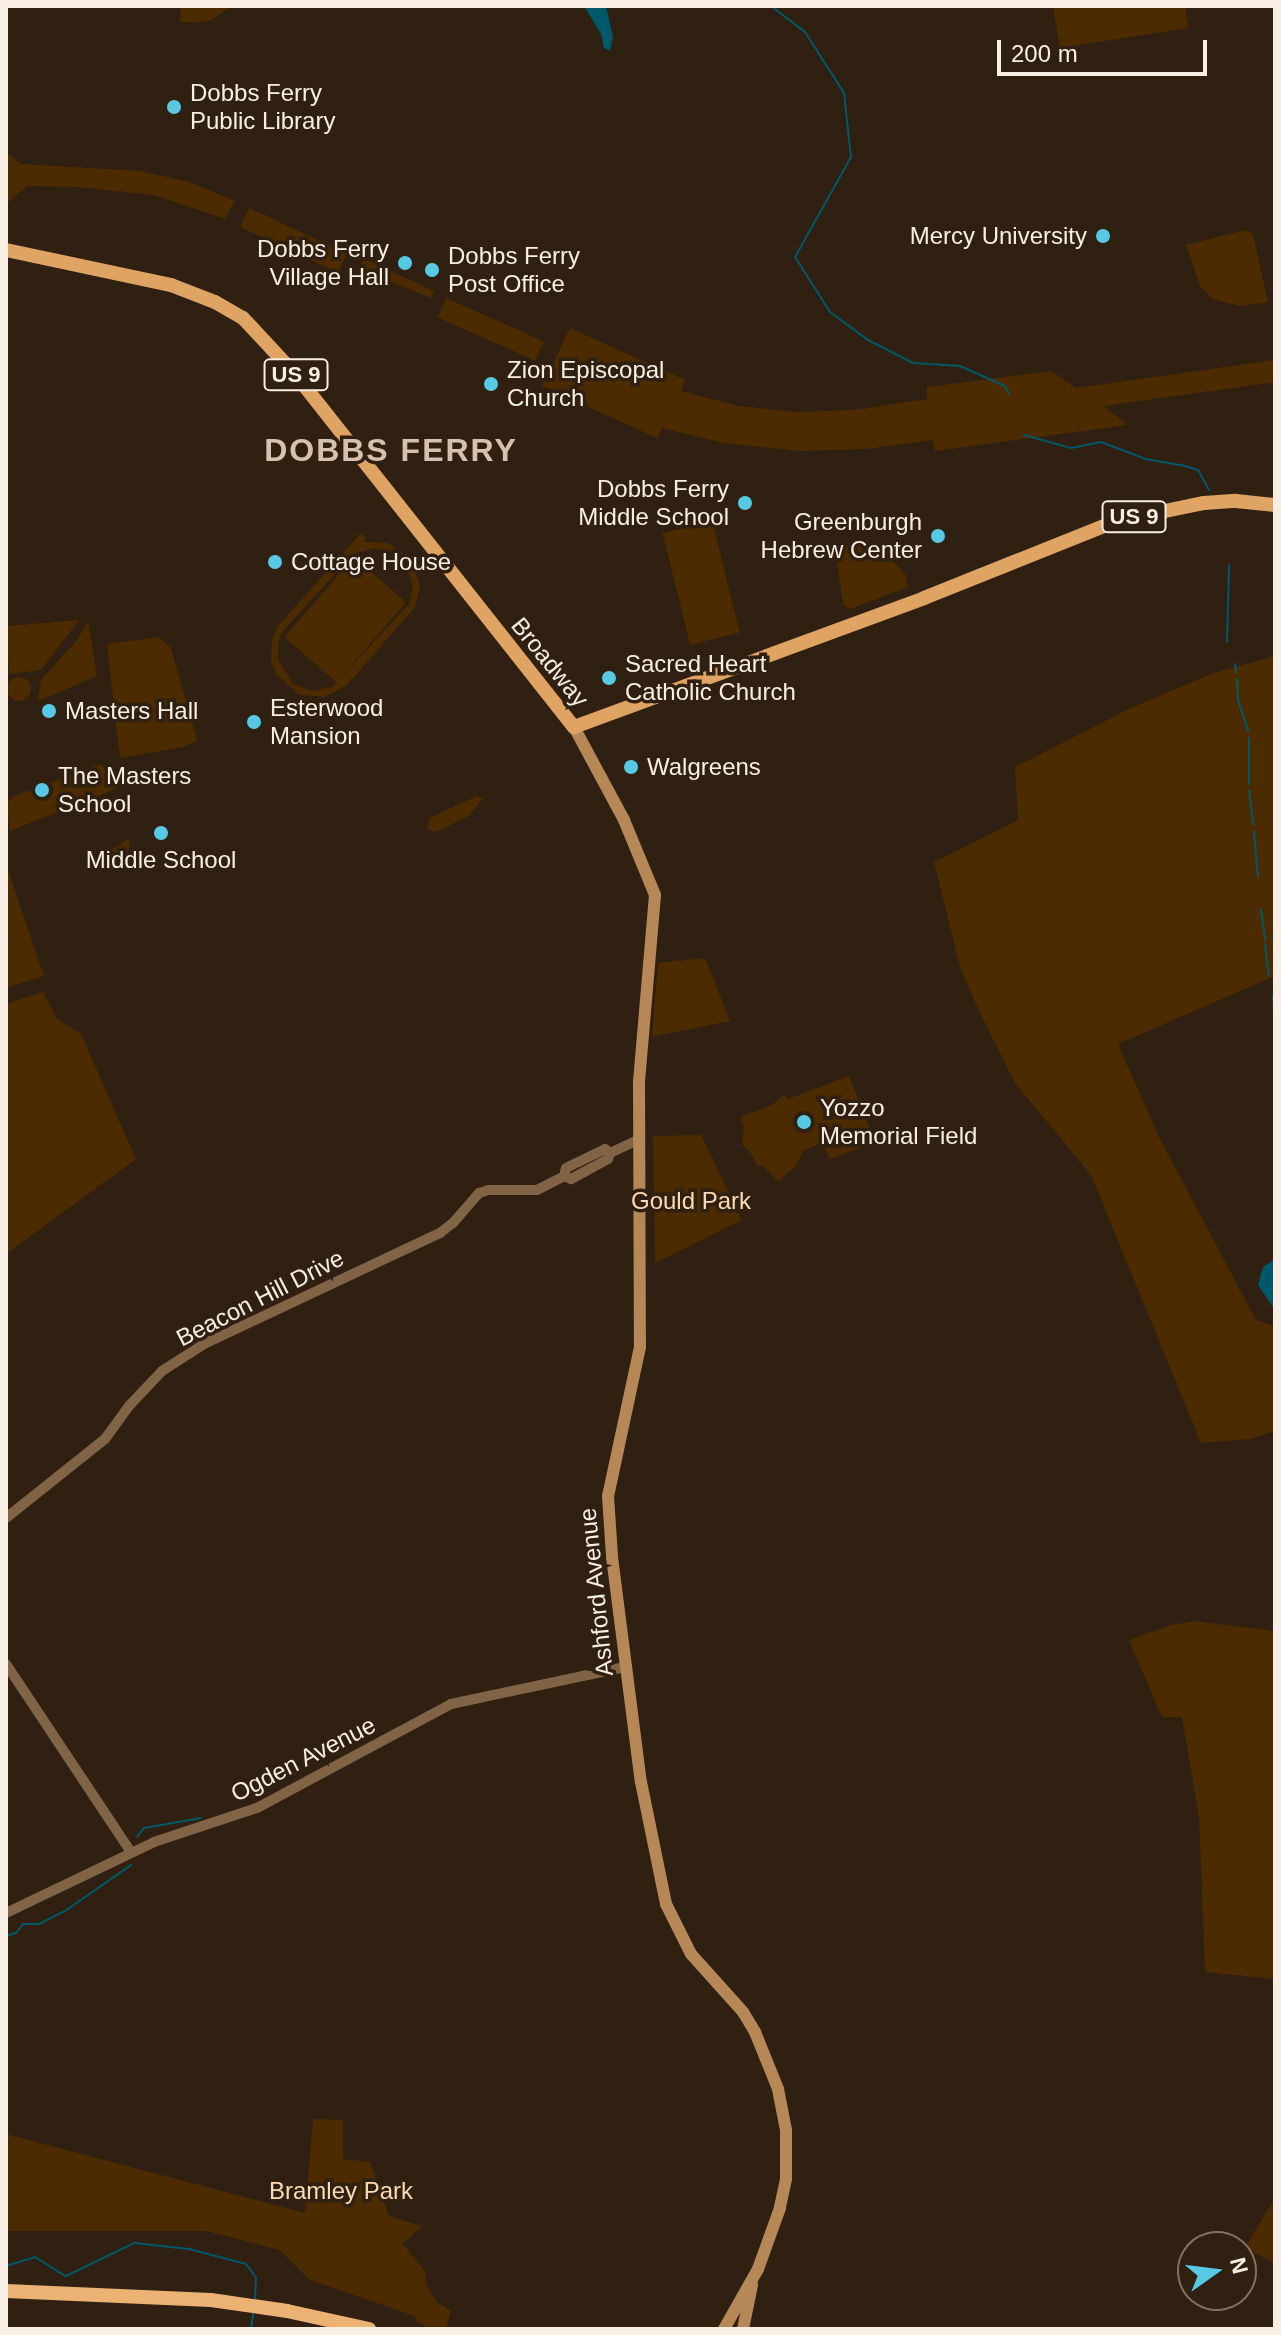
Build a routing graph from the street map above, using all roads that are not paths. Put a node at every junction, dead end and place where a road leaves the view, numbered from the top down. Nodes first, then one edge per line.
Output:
1 (6, 250) edge
2 (1275, 505) edge
3 (574, 727) junction
4 (640, 1139) junction
5 (6, 1518) edge
6 (6, 1664) edge
7 (625, 1667) junction
8 (131, 1852) junction
9 (6, 1913) edge
10 (753, 2279) junction
11 (6, 2291) edge
12 (6, 2299) edge
13 (244, 2308) junction
14 (265, 2311) junction
15 (331, 2329) edge
16 (369, 2329) edge
17 (724, 2329) edge
18 (743, 2329) edge

1 - 3 main road, Broadway / US 9
2 - 3 main road, Broadway / US 9
3 - 4 main road, Ashford Avenue
4 - 5 street, Beacon Hill Drive
4 - 7 main road, Ashford Avenue
6 - 8 street
7 - 8 street, Ogden Avenue
7 - 10 main road, Ashford Avenue
8 - 9 street, Ogden Avenue
10 - 17 main road, Ashford Avenue
10 - 18 main road
11 - 13 highway
12 - 13 highway
13 - 14 highway
14 - 15 highway
14 - 16 highway

